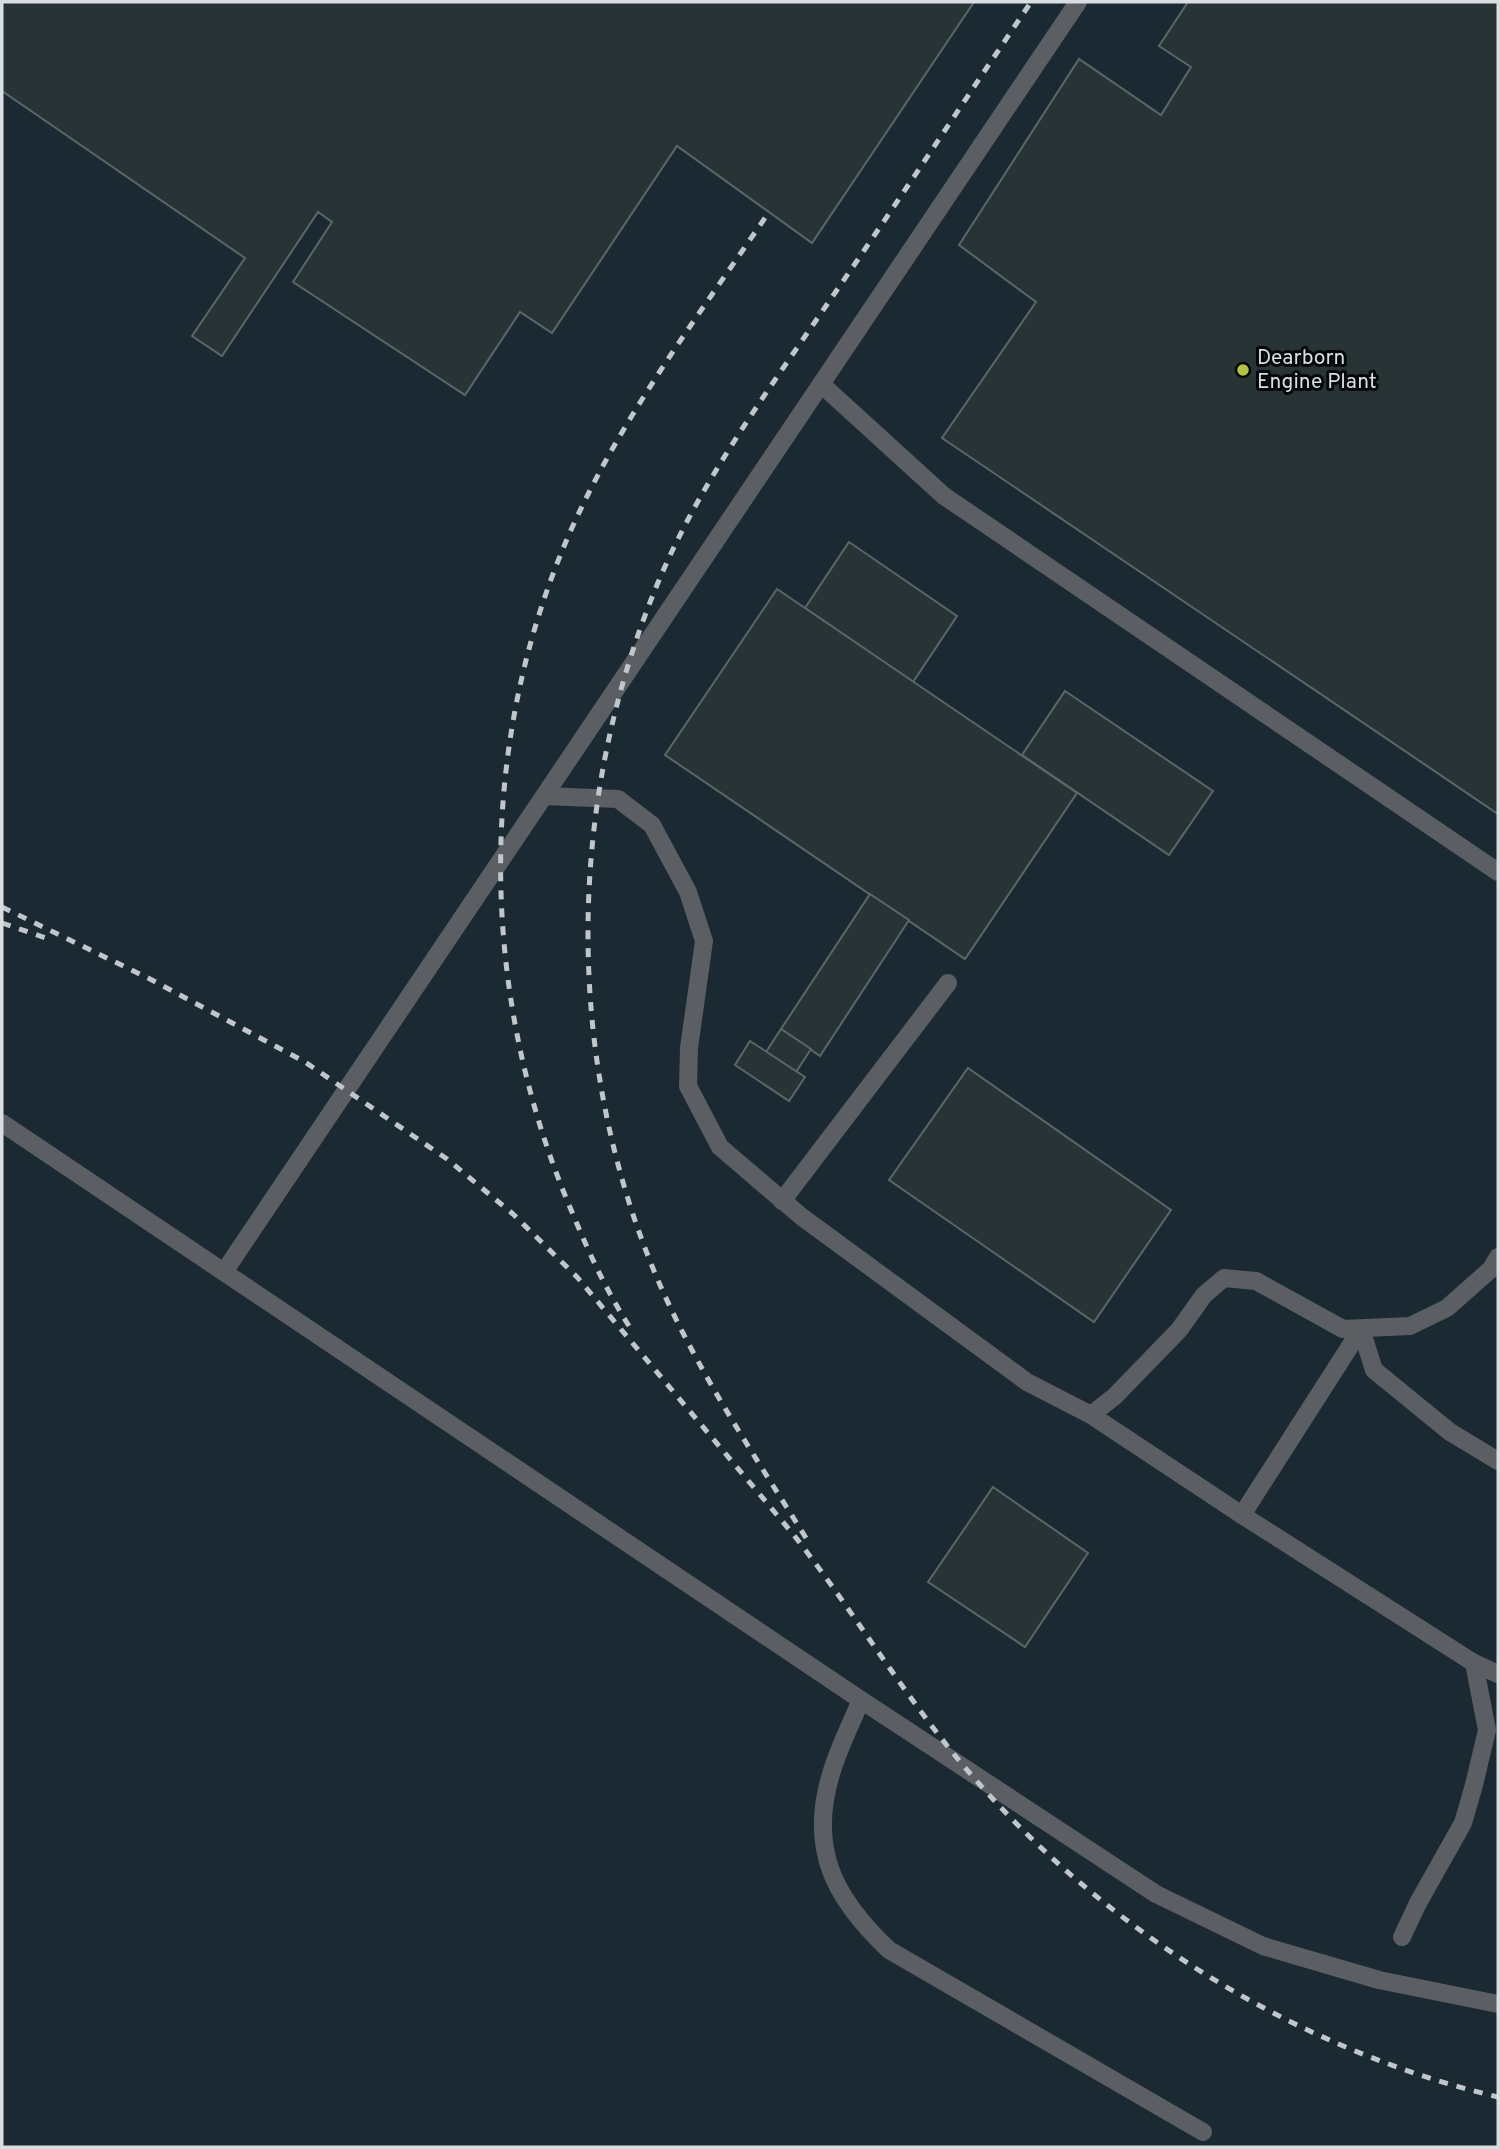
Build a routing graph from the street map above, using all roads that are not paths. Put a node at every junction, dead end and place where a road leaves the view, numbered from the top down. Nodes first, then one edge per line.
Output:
1 (1078, 2) edge
2 (821, 384) junction
3 (544, 796) junction
4 (1498, 872) edge
5 (948, 983) dead end
6 (2, 1123) edge
7 (782, 1201) junction
8 (1496, 1267) edge
9 (224, 1272) junction
10 (1361, 1329) junction
11 (1091, 1415) junction
12 (1498, 1461) edge
13 (1242, 1515) junction
14 (1474, 1662) junction
15 (1498, 1674) edge
16 (861, 1700) junction
17 (1402, 1937) dead end
18 (1498, 2004) edge
19 (1203, 2132) dead end

1 - 2 lane
2 - 3 lane
2 - 4 lane
3 - 7 lane
3 - 9 lane
5 - 7 lane
6 - 9 lane
7 - 11 lane
8 - 10 lane
9 - 16 lane
10 - 11 lane
10 - 12 lane
10 - 13 lane
11 - 13 lane
13 - 14 lane
14 - 15 lane
14 - 17 lane
16 - 18 lane
16 - 19 lane

